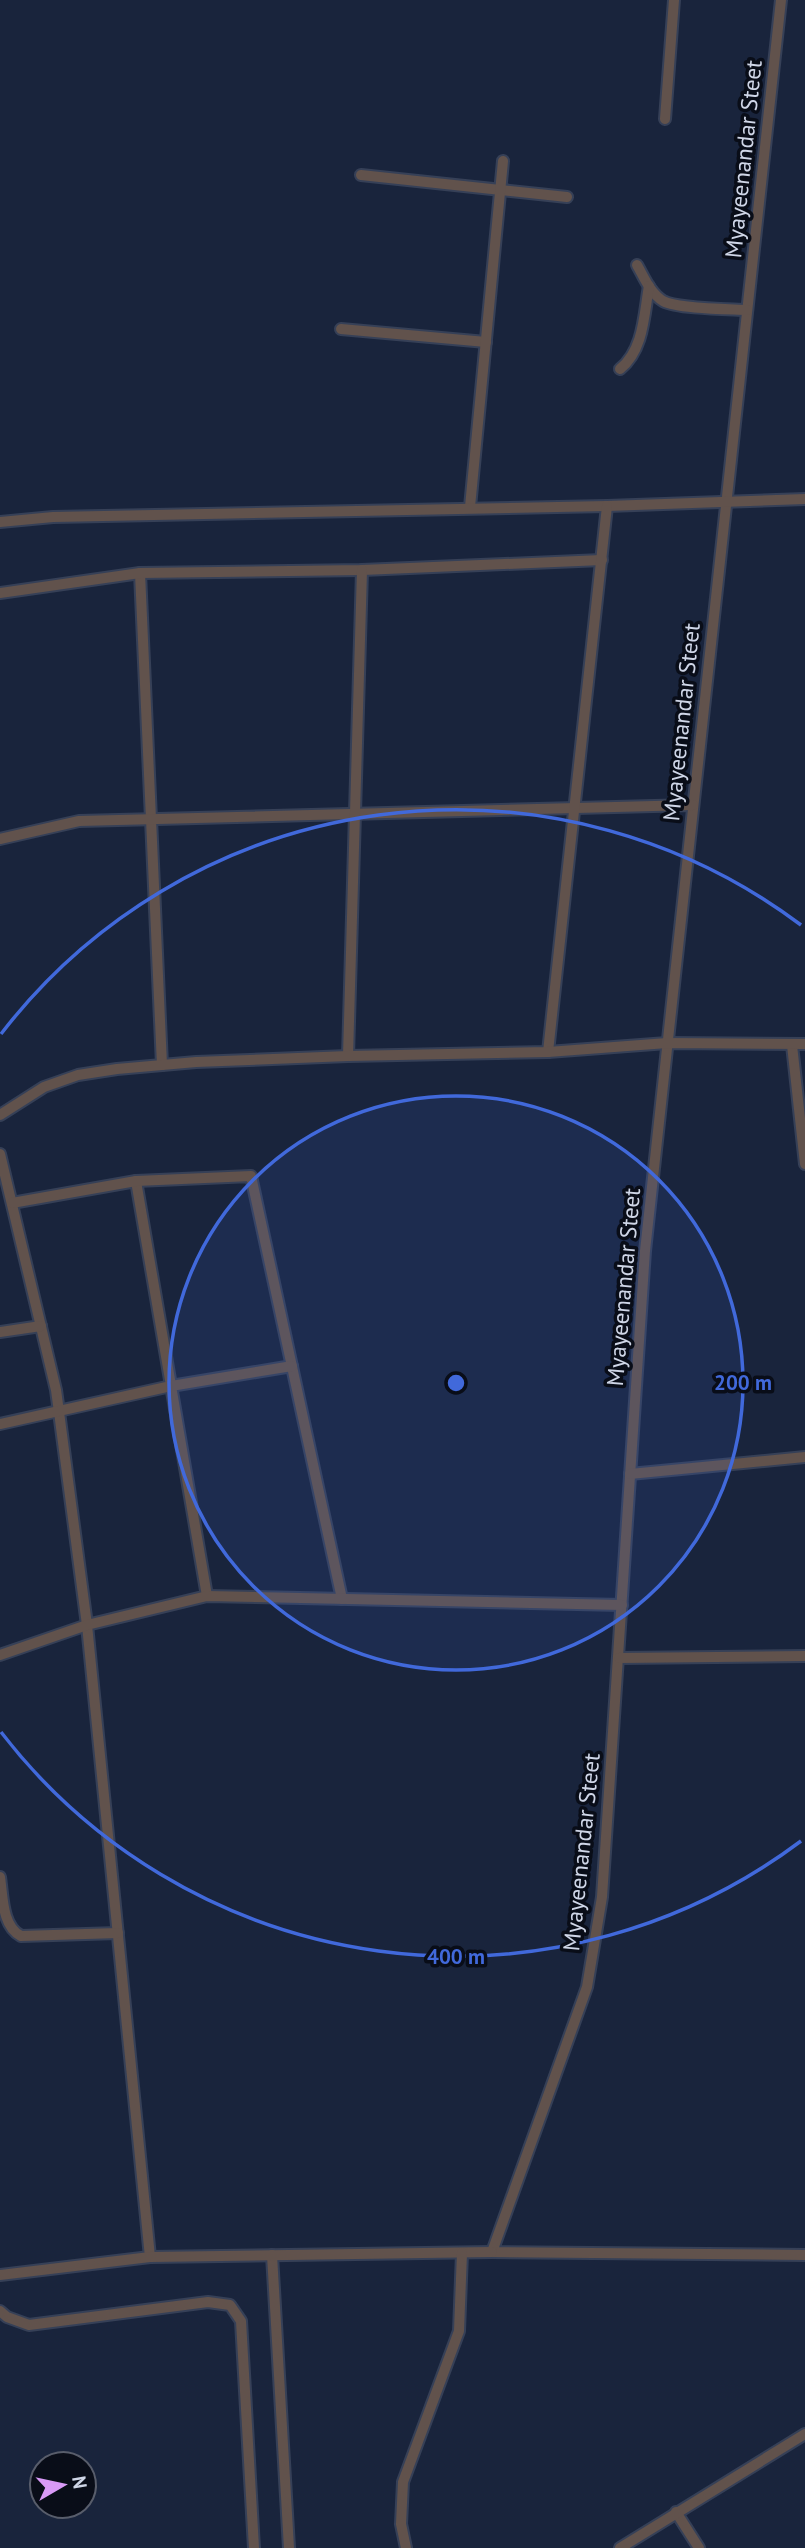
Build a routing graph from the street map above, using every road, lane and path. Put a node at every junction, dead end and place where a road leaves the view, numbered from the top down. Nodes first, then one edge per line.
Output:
1 (674, 0) edge
2 (781, 0) edge
3 (665, 119) dead end
4 (503, 161) dead end
5 (361, 175) dead end
6 (501, 191) junction
7 (567, 197) dead end
8 (637, 265) dead end
9 (649, 286) junction
10 (747, 310) junction
11 (341, 329) dead end
12 (486, 342) junction
13 (620, 369) dead end
14 (805, 499) edge
15 (727, 501) junction
16 (607, 506) junction
17 (470, 507) junction
18 (0, 522) edge
19 (602, 560) junction
20 (362, 570) junction
21 (139, 573) junction
22 (0, 593) edge
23 (693, 805) junction
24 (576, 808) junction
25 (355, 814) junction
26 (151, 818) junction
27 (0, 839) edge
28 (667, 1043) junction
29 (805, 1044) edge
30 (792, 1045) junction
31 (548, 1052) junction
32 (348, 1056) junction
33 (162, 1065) junction
34 (0, 1115) edge
35 (0, 1154) edge
36 (805, 1164) edge
37 (136, 1181) junction
38 (12, 1203) junction
39 (41, 1326) junction
40 (0, 1332) edge
41 (292, 1366) junction
42 (171, 1385) junction
43 (59, 1412) junction
44 (0, 1424) edge
45 (805, 1457) edge
46 (630, 1474) junction
47 (207, 1596) junction
48 (342, 1598) junction
49 (622, 1605) junction
50 (87, 1625) junction
51 (0, 1655) edge
52 (805, 1656) edge
53 (619, 1658) junction
54 (0, 1877) edge
55 (118, 1933) junction
56 (492, 2252) junction
57 (463, 2253) junction
58 (272, 2255) junction
59 (805, 2255) edge
60 (150, 2257) junction
61 (0, 2275) edge
62 (0, 2311) edge
63 (805, 2434) edge
64 (676, 2512) junction
65 (254, 2548) edge
66 (289, 2548) edge
67 (406, 2548) edge
68 (620, 2548) edge
69 (699, 2548) edge

1 - 3 street
2 - 10 street, Myayeenandar Steet
4 - 6 street
5 - 6 street
6 - 7 street
6 - 12 street
8 - 9 street
9 - 10 street
9 - 13 street
10 - 15 street, Myayeenandar Steet
11 - 12 street
12 - 17 street
14 - 15 street
15 - 16 street
15 - 23 street, Myayeenandar Steet
16 - 17 street
16 - 19 street
17 - 18 street
19 - 20 street
19 - 24 street
20 - 21 street
20 - 25 street
21 - 22 street
21 - 26 street
23 - 24 street
23 - 28 street, Myayeenandar Steet
24 - 25 street
24 - 31 street
25 - 26 street
25 - 32 street
26 - 27 street
26 - 33 street
28 - 30 street
28 - 31 street
28 - 46 street, Myayeenandar Steet
29 - 30 street
30 - 36 street
31 - 32 street
32 - 33 street
33 - 34 street
35 - 38 street
37 - 38 street
37 - 41 street
37 - 42 street
38 - 39 street
39 - 40 street
39 - 43 street
41 - 42 street
41 - 48 street
42 - 43 street
42 - 47 street
43 - 44 street
43 - 50 street
45 - 46 street
46 - 49 street, Myayeenandar Steet
47 - 48 street
47 - 50 street
48 - 49 street
49 - 53 street, Myayeenandar Steet
50 - 51 street
50 - 55 street
52 - 53 street
53 - 56 street, Myayeenandar Steet
54 - 55 street
55 - 60 street
56 - 57 street
56 - 59 street
57 - 58 street
57 - 67 street
58 - 60 street
58 - 66 street
60 - 61 street
62 - 65 street
63 - 64 street
64 - 68 street
64 - 69 street

